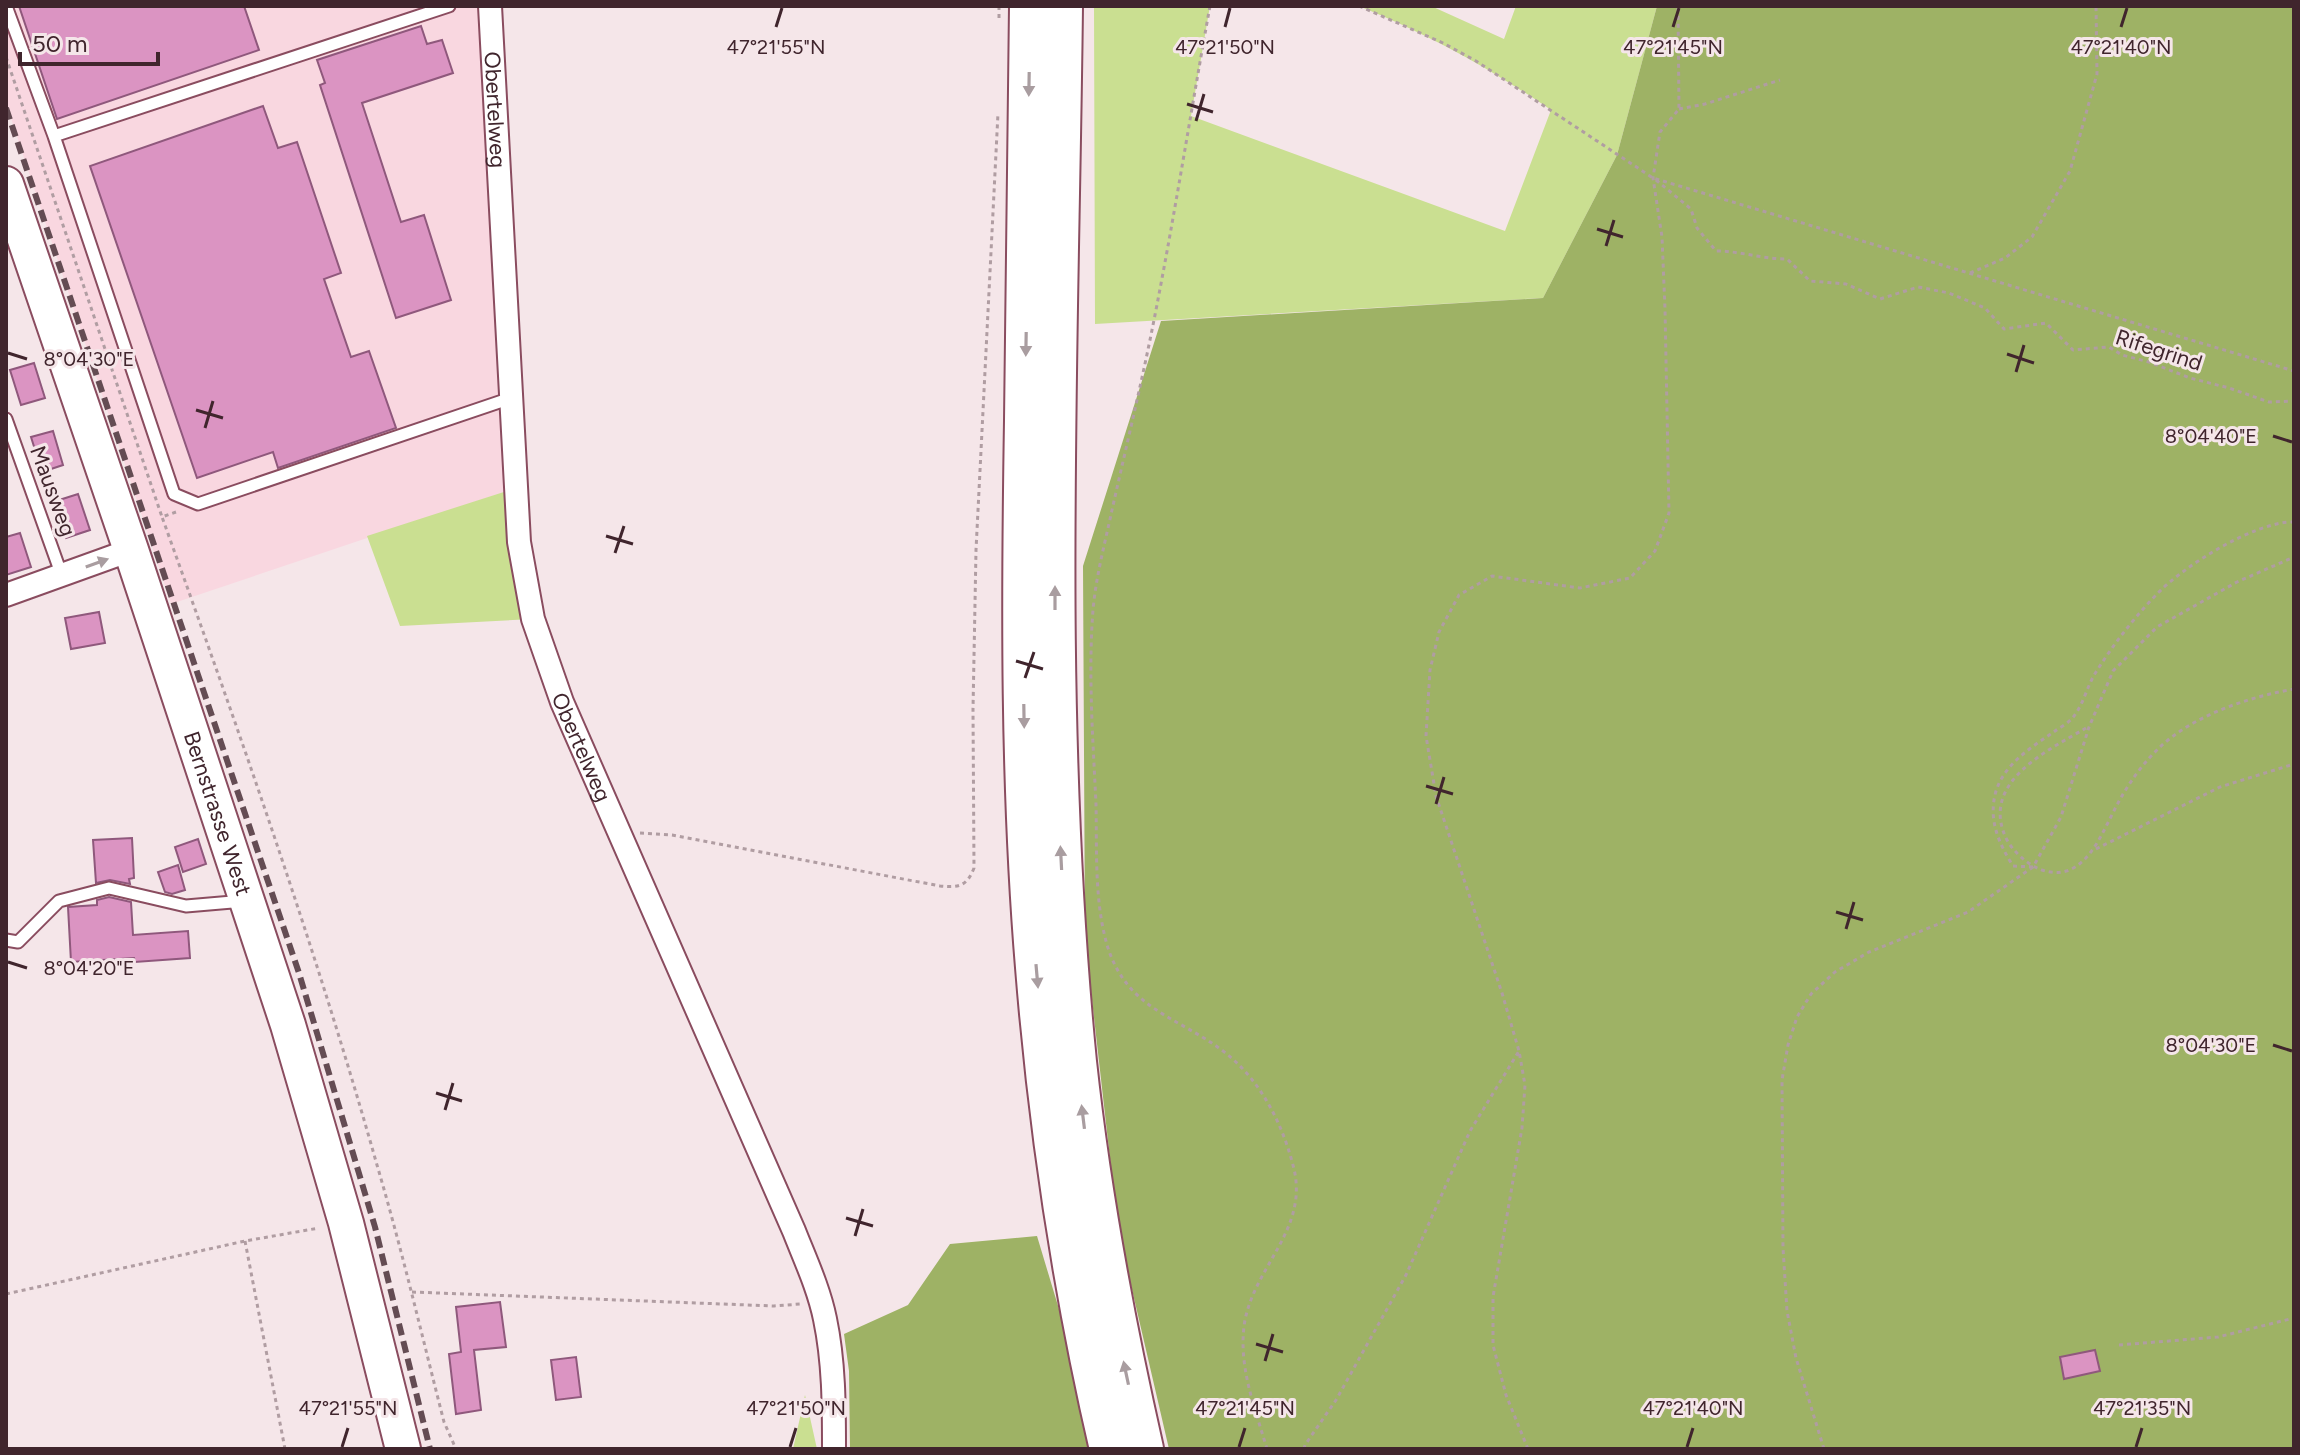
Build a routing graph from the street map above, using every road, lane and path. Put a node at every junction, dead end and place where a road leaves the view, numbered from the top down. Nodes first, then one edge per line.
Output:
1 (6, 6) edge
2 (449, 6) edge
3 (490, 6) edge
4 (999, 6) edge
5 (1062, 6) edge
6 (1210, 6) edge
7 (1359, 6) edge
8 (1678, 6) edge
9 (2096, 6) edge
10 (1014, 12) edge
11 (6, 57) edge
12 (1780, 80) dead end
13 (998, 104) dead end
14 (1679, 109) junction
15 (54, 136) junction
16 (1653, 178) junction
17 (6, 184) edge
18 (1970, 273) junction
19 (2294, 371) edge
20 (511, 398) junction
21 (2294, 401) edge
22 (6, 419) edge
23 (198, 504) junction
24 (162, 517) junction
25 (2294, 522) edge
26 (131, 550) junction
27 (2294, 557) edge
28 (62, 576) junction
29 (6, 595) edge
30 (2294, 689) edge
31 (2089, 727) junction
32 (2294, 764) edge
33 (621, 839) junction
34 (2096, 849) junction
35 (2033, 867) junction
36 (247, 900) junction
37 (6, 940) edge
38 (1519, 1051) junction
39 (346, 1223) junction
40 (245, 1241) junction
41 (411, 1291) junction
42 (6, 1294) edge
43 (820, 1300) junction
44 (2294, 1318) edge
45 (2119, 1345) dead end
46 (285, 1449) edge
47 (403, 1449) edge
48 (456, 1449) edge
49 (834, 1449) edge
50 (1110, 1449) edge
51 (1143, 1449) edge
52 (1267, 1449) edge
53 (1304, 1449) edge
54 (1528, 1449) edge
55 (1824, 1449) edge

1 - 15 lane
2 - 15 lane
3 - 20 street, Obertelweg
4 - 10 path
51 -> 5 highway
6 - 52 path
7 - 16 path
8 - 14 path
9 - 18 path
10 -> 50 highway
11 - 24 path
12 - 14 path
13 - 33 path
14 - 16 path
15 - 23 lane
16 - 18 path
16 - 21 path, Rifegrind
16 - 38 path
17 - 26 main road, Bernstrasse West
18 - 19 path
20 - 23 lane
20 - 33 street, Obertelweg
22 - 28 lane, Mausweg
23 - 24 path
24 - 41 path
25 - 35 path
28 -> 26 street
26 - 36 main road, Bernstrasse West
27 - 31 path
28 - 29 street
30 - 34 path
31 - 35 path
31 - 35 path
32 - 34 path
33 - 43 street, Obertelweg
34 - 35 path
35 - 55 path
36 - 37 lane
36 - 39 main road, Bernstrasse West
38 - 53 path
38 - 54 path
39 - 40 path
39 - 47 main road, Bernstrasse West
40 - 42 path
40 - 46 path
41 - 43 path
41 - 48 path
43 - 49 street, Obertelweg
44 - 45 path

